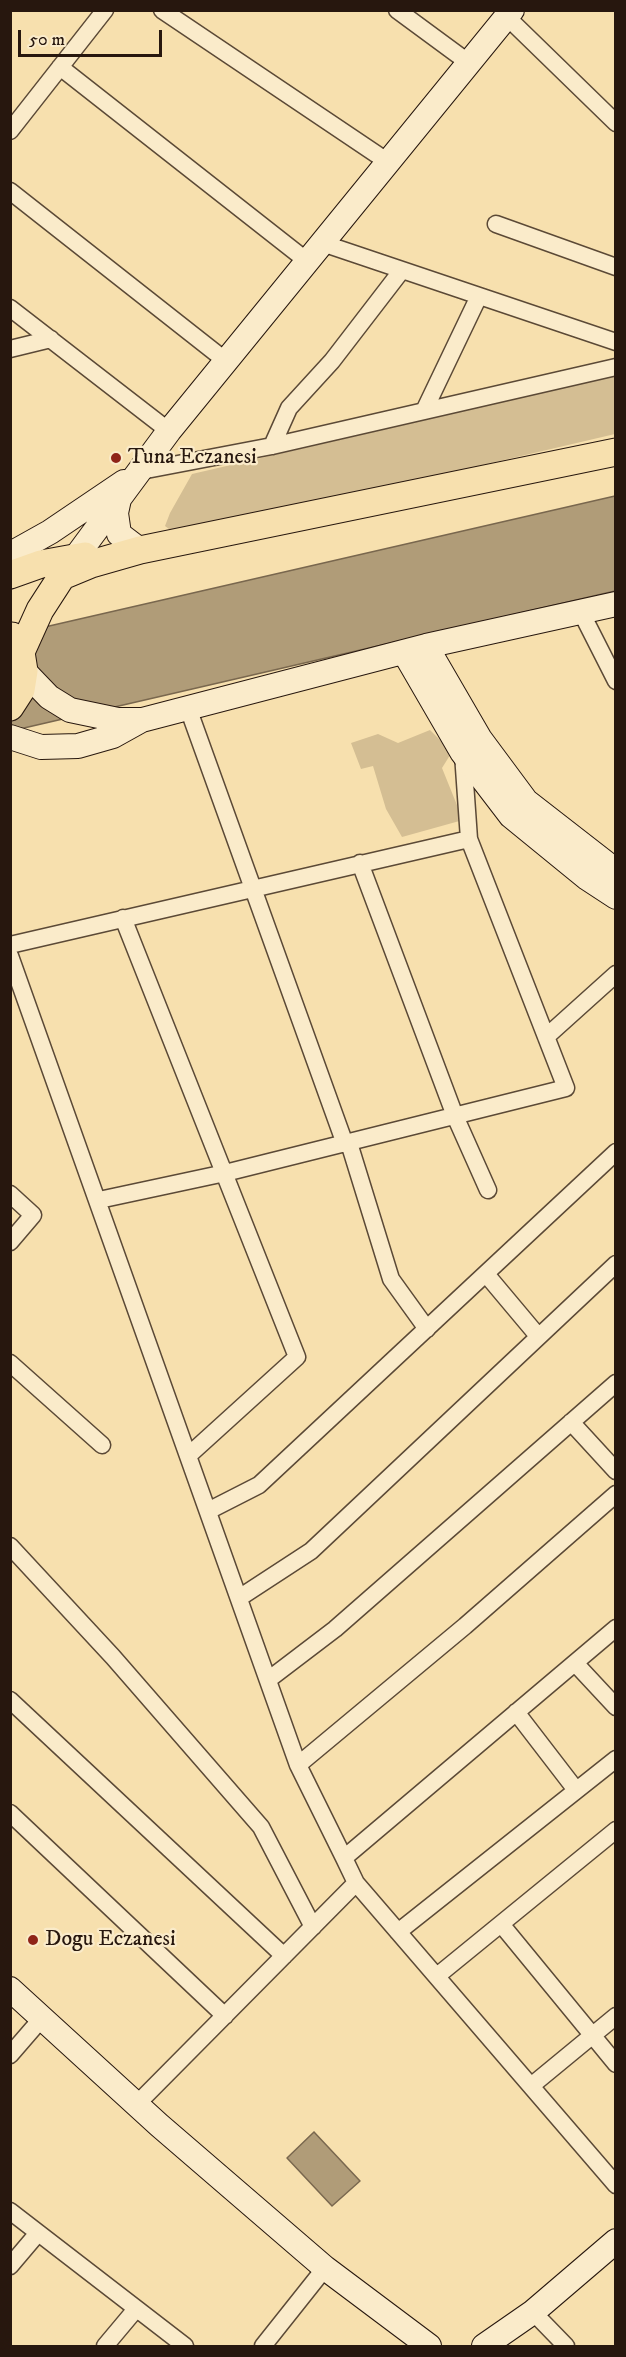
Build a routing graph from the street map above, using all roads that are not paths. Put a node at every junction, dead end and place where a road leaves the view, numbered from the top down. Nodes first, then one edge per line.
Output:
1 (105, 10) edge
2 (162, 10) edge
3 (397, 10) edge
4 (509, 14) edge
5 (469, 63) junction
6 (60, 67) junction
7 (615, 123) edge
8 (10, 131) edge
9 (388, 162) junction
10 (10, 191) edge
11 (496, 224) dead end
12 (315, 252) junction
13 (615, 267) edge
14 (402, 270) junction
15 (479, 296) junction
16 (10, 308) edge
17 (51, 339) junction
18 (615, 342) edge
19 (10, 349) edge
20 (226, 361) junction
21 (615, 367) edge
22 (424, 411) junction
23 (169, 431) junction
24 (272, 447) junction
25 (615, 452) edge
26 (141, 471) junction
27 (119, 500) junction
28 (140, 550) junction
29 (10, 557) edge
30 (69, 567) junction
31 (10, 575) edge
32 (615, 604) edge
33 (581, 612) junction
34 (415, 649) junction
35 (19, 653) edge
36 (615, 681) edge
37 (10, 707) edge
38 (188, 708) junction
39 (142, 720) junction
40 (10, 737) edge
41 (462, 752) junction
42 (469, 839) junction
43 (360, 863) junction
44 (615, 871) edge
45 (252, 888) junction
46 (615, 897) edge
47 (123, 918) junction
48 (10, 945) edge
49 (10, 956) edge
50 (615, 974) edge
51 (546, 1037) junction
52 (455, 1116) junction
53 (347, 1143) junction
54 (615, 1152) edge
55 (225, 1173) junction
56 (488, 1190) dead end
57 (10, 1194) edge
58 (99, 1200) junction
59 (10, 1242) edge
60 (615, 1264) edge
61 (486, 1274) junction
62 (427, 1329) junction
63 (538, 1336) junction
64 (10, 1363) edge
65 (615, 1383) edge
66 (571, 1422) junction
67 (102, 1445) dead end
68 (189, 1455) junction
69 (615, 1471) edge
70 (615, 1494) edge
71 (208, 1511) junction
72 (10, 1546) edge
73 (239, 1598) junction
74 (615, 1628) edge
75 (574, 1663) junction
76 (268, 1680) junction
77 (12, 1705) edge
78 (615, 1707) edge
79 (516, 1712) junction
80 (615, 1759) edge
81 (298, 1765) junction
82 (576, 1790) junction
83 (10, 1813) edge
84 (615, 1830) edge
85 (344, 1858) junction
86 (356, 1883) junction
87 (501, 1924) junction
88 (313, 1927) junction
89 (398, 1932) junction
90 (284, 1956) junction
91 (437, 1976) junction
92 (10, 1989) edge
93 (225, 2016) junction
94 (615, 2016) edge
95 (42, 2018) junction
96 (592, 2036) junction
97 (10, 2055) edge
98 (615, 2064) edge
99 (531, 2086) junction
100 (136, 2105) junction
101 (615, 2185) edge
102 (10, 2211) edge
103 (38, 2233) junction
104 (615, 2241) edge
105 (10, 2266) edge
106 (325, 2268) junction
107 (136, 2309) junction
108 (533, 2313) junction
109 (105, 2346) edge
110 (185, 2346) edge
111 (263, 2346) edge
112 (429, 2346) edge
113 (484, 2346) edge
114 (566, 2346) edge

1 - 6 street
2 - 9 street
3 - 5 street
4 - 5 main road
4 - 7 street
5 - 9 main road
6 - 8 street
6 - 12 street
9 - 12 main road
10 - 20 street
11 - 13 street
12 - 14 street
12 - 20 main road
14 - 15 street
14 - 24 street
15 - 18 street
15 - 22 street
16 - 17 street
17 - 19 street
17 - 23 street
20 - 23 main road
21 - 22 street
22 - 24 street
23 - 26 main road
24 - 26 street
25 - 28 main road
26 - 27 main road
26 - 29 main road
27 - 28 main road
27 - 30 main road
28 - 30 main road
30 - 31 main road
30 - 35 main road
32 - 33 main road
33 - 34 main road
33 - 36 street
34 - 38 main road
34 - 41 main road
34 - 44 main road
35 - 37 main road
35 - 39 main road
38 - 39 main road
38 - 45 street
39 - 40 main road
41 - 42 street
41 - 46 main road
42 - 43 street
42 - 51 street
43 - 45 street
43 - 52 street
45 - 47 street
45 - 53 street
47 - 48 street
47 - 55 street
49 - 58 street
50 - 51 street
51 - 52 street
52 - 53 street
52 - 56 street
53 - 55 street
53 - 62 street
54 - 61 street
55 - 58 street
55 - 68 street
57 - 59 street
58 - 68 street
60 - 63 street
61 - 62 street
61 - 63 street
62 - 71 street
63 - 73 street
64 - 67 street
65 - 66 street
66 - 69 street
66 - 76 street
68 - 71 street
70 - 81 street
71 - 73 street
72 - 88 street
73 - 76 street
74 - 75 street
75 - 78 street
75 - 79 street
76 - 81 street
77 - 90 street
79 - 82 street
79 - 85 street
80 - 82 street
81 - 85 street
82 - 89 street
83 - 93 street
84 - 87 street
85 - 86 street
86 - 88 street
86 - 89 street
87 - 91 street
87 - 96 street
88 - 90 street
89 - 91 street
90 - 93 street
91 - 99 street
92 - 95 main road
93 - 100 street
94 - 96 street
95 - 97 street
95 - 100 main road
96 - 98 street
96 - 99 street
99 - 101 street
100 - 106 main road
102 - 103 street
103 - 105 street
103 - 107 street
104 - 108 main road
106 - 111 street
106 - 112 main road
107 - 109 street
107 - 110 street
108 - 113 main road
108 - 114 street

